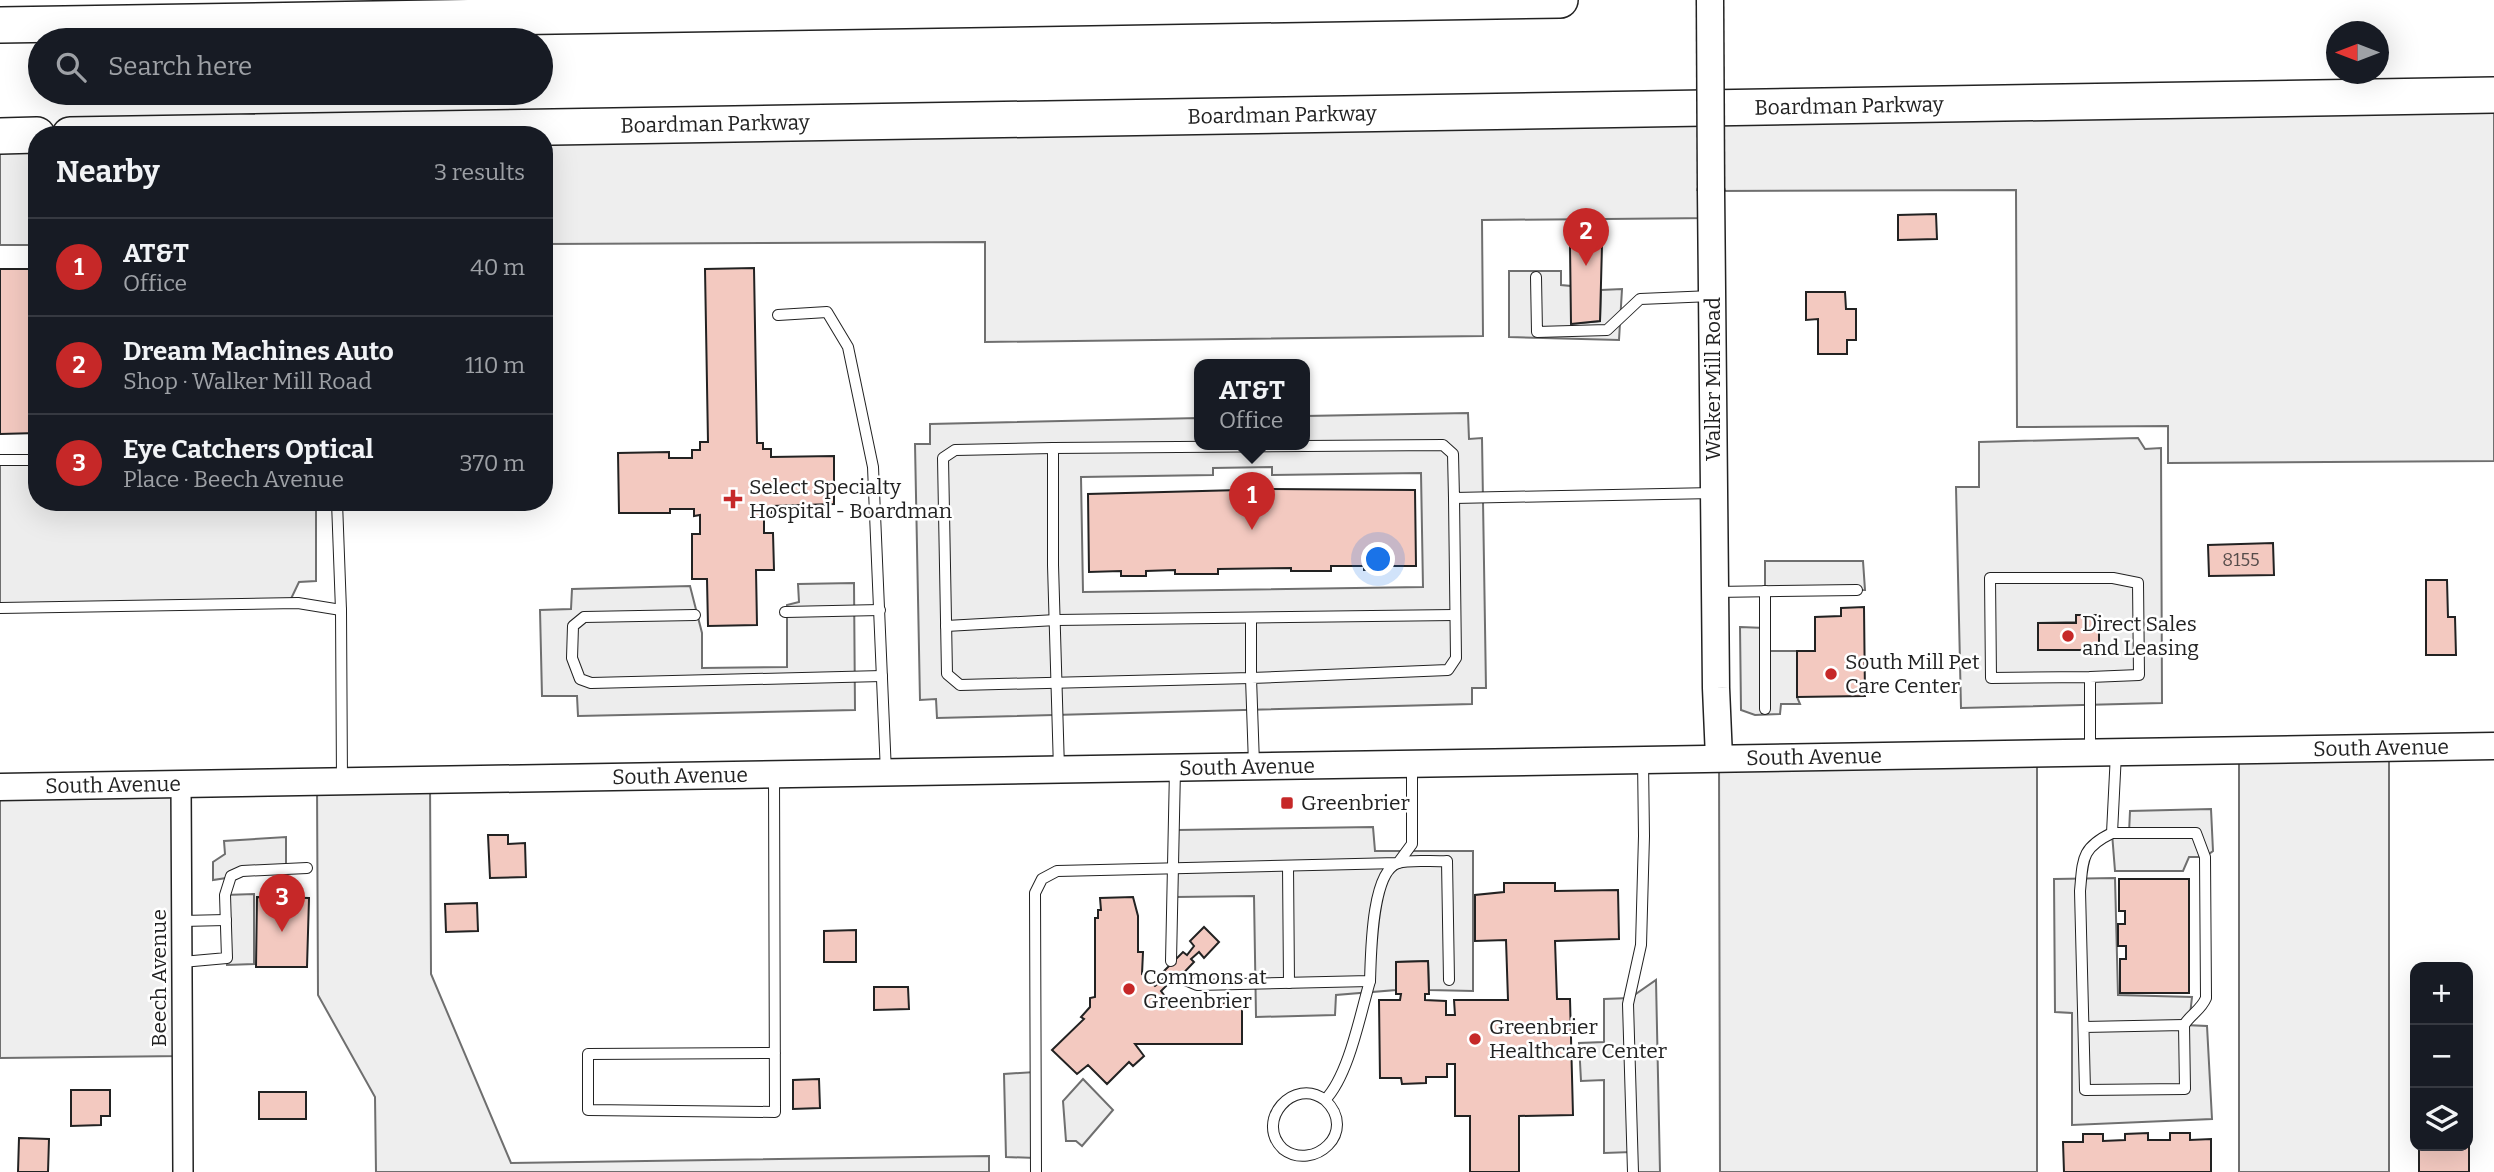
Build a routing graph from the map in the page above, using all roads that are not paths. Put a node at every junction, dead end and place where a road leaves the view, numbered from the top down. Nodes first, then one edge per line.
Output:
1 (1560, 0) edge
2 (1710, 0) edge
3 (0, 25) edge
4 (2494, 95) edge
5 (553, 127) edge
6 (28, 135) edge
7 (0, 136) edge
8 (1536, 277) dead end
9 (1712, 296) junction
10 (778, 315) dead end
11 (1310, 446) edge
12 (1194, 447) edge
13 (1053, 448) junction
14 (0, 460) edge
15 (28, 460) edge
16 (1714, 493) junction
17 (1454, 498) junction
18 (337, 511) edge
19 (1857, 590) dead end
20 (1765, 591) junction
21 (1715, 592) junction
22 (0, 608) edge
23 (341, 610) junction
24 (880, 610) junction
25 (785, 612) dead end
26 (695, 615) dead end
27 (1454, 615) junction
28 (1251, 619) junction
29 (1056, 620) junction
30 (946, 626) junction
31 (882, 676) junction
32 (2090, 677) junction
33 (1251, 678) junction
34 (1056, 683) junction
35 (1765, 709) dead end
36 (2494, 746) edge
37 (2103, 752) junction
38 (1719, 758) junction
39 (1643, 760) junction
40 (1412, 764) junction
41 (1254, 766) junction
42 (1175, 768) junction
43 (1059, 770) junction
44 (886, 773) junction
45 (774, 775) junction
46 (342, 782) junction
47 (181, 784) junction
48 (0, 787) edge
49 (2112, 833) junction
50 (1398, 863) junction
51 (1288, 866) junction
52 (307, 868) dead end
53 (1173, 870) junction
54 (182, 920) junction
55 (226, 920) junction
56 (1171, 961) dead end
57 (182, 962) junction
58 (1448, 979) dead end
59 (1185, 980) dead end
60 (1370, 981) junction
61 (1289, 983) junction
62 (2184, 1025) junction
63 (2084, 1027) junction
64 (775, 1053) junction
65 (1325, 1100) junction
66 (183, 1172) edge
67 (1036, 1172) edge
68 (1633, 1172) edge

1 - 3 highway
2 - 9 main road, Walker Mill Road, bridge
4 - 5 highway, Boardman Parkway
6 - 7 highway
8 - 9 lane
9 - 16 main road, Walker Mill Road
10 - 24 lane
11 - 17 lane
12 - 13 lane
13 - 29 lane
13 - 30 lane
14 - 15 lane
16 - 17 lane
16 - 21 main road, Walker Mill Road
17 - 27 lane
18 - 23 lane
19 - 20 lane
20 - 21 lane
20 - 35 lane
21 - 38 main road, Walker Mill Road
22 - 23 lane
23 - 46 lane
24 - 25 lane
24 - 31 lane
26 - 31 lane
27 - 28 lane
27 - 33 lane
28 - 29 lane
28 - 33 lane
29 - 30 lane
29 - 34 lane
30 - 34 lane
31 - 44 lane
32 - 32 lane
32 - 37 lane
33 - 34 lane
33 - 41 lane
34 - 43 lane
36 - 37 main road, South Avenue
37 - 38 main road, South Avenue
37 - 49 lane
38 - 39 main road, South Avenue
39 - 40 main road, South Avenue
39 - 68 lane
40 - 41 main road, South Avenue
40 - 50 lane
41 - 42 main road, South Avenue
42 - 43 main road, South Avenue
42 - 53 lane
43 - 44 main road, South Avenue
44 - 45 main road, South Avenue
45 - 46 main road, South Avenue
45 - 64 lane
46 - 47 main road, South Avenue
47 - 48 main road, South Avenue
47 - 54 street, Beech Avenue
49 - 62 lane
49 - 63 lane
50 - 51 lane
50 - 58 lane
50 - 60 lane
51 - 53 lane
51 - 61 lane
52 - 55 lane
53 - 56 lane
53 - 67 lane
54 - 55 lane
54 - 57 street, Beech Avenue
55 - 57 lane
57 - 66 street, Beech Avenue
59 - 61 lane
60 - 61 lane
60 - 65 lane
62 - 63 lane
62 - 63 lane
64 - 64 lane
65 - 65 lane

